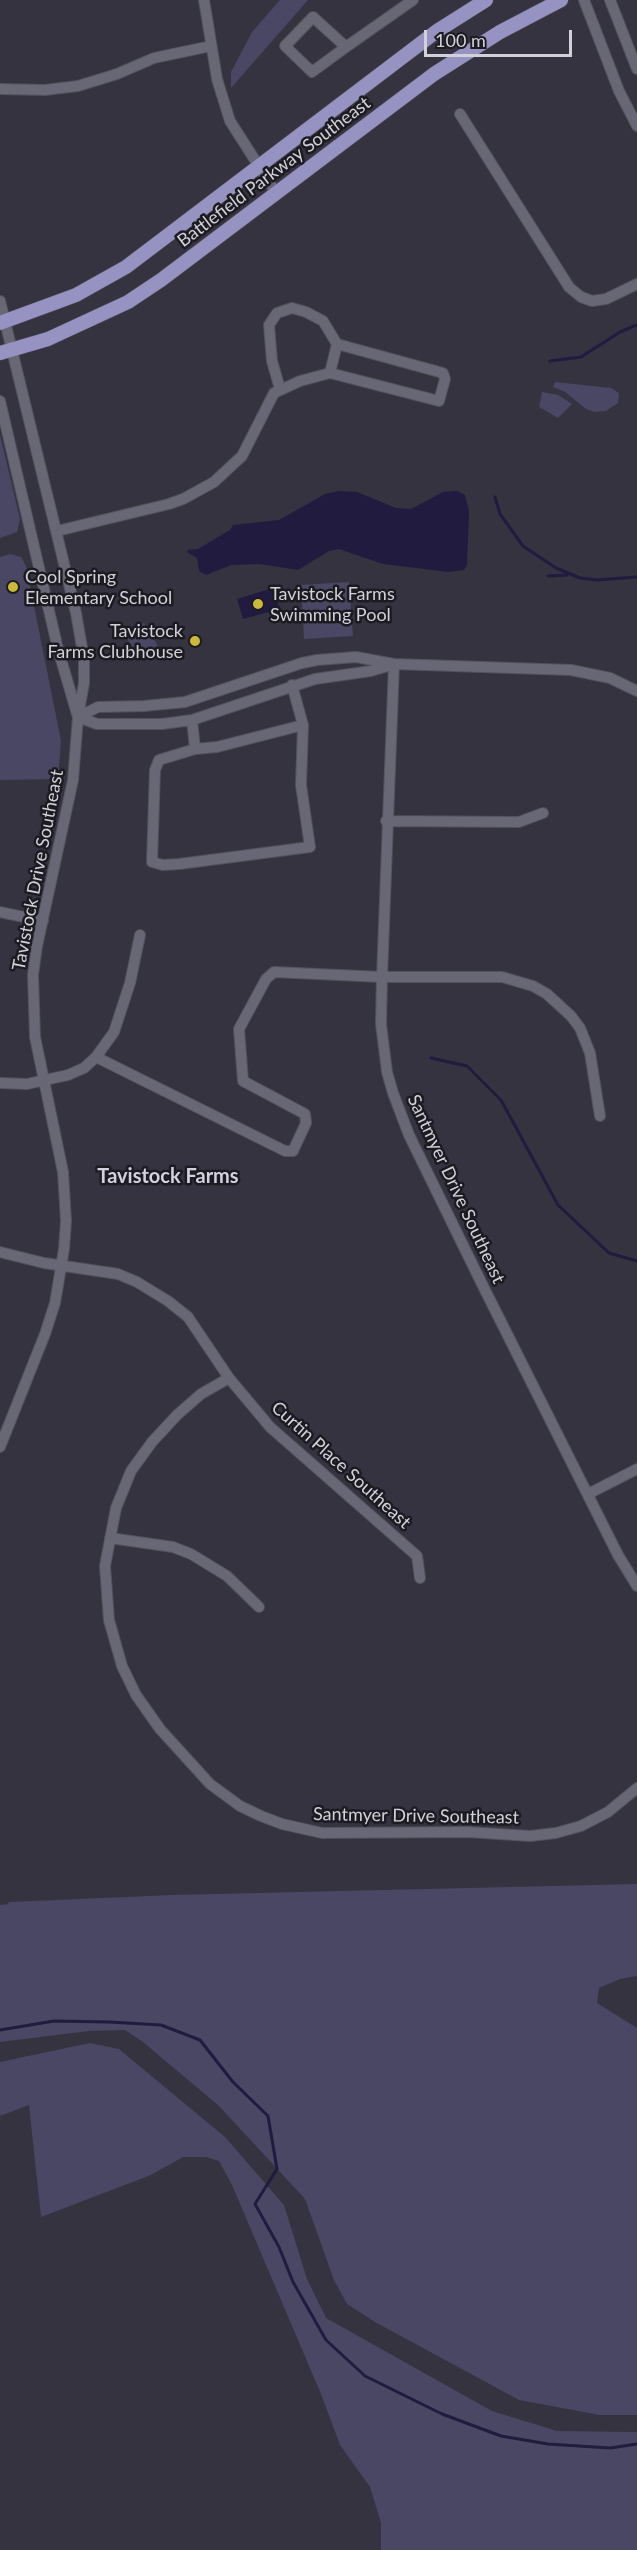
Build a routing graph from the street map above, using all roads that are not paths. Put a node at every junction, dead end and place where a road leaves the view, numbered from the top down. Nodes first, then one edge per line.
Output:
1 (204, 0) edge
2 (413, 0) edge
3 (486, 0) edge
4 (561, 0) edge
5 (584, 0) edge
6 (610, 0) edge
7 (211, 46) junction
8 (346, 47) junction
9 (637, 69) edge
10 (0, 89) edge
11 (460, 114) dead end
12 (637, 126) edge
13 (259, 168) junction
14 (276, 193) junction
15 (637, 284) edge
16 (0, 301) edge
17 (2, 322) edge
18 (337, 344) junction
19 (6, 352) edge
20 (330, 373) junction
21 (280, 389) junction
22 (0, 401) edge
23 (57, 531) junction
24 (394, 664) junction
25 (292, 686) junction
26 (637, 691) edge
27 (78, 717) junction
28 (192, 720) junction
29 (303, 725) junction
30 (195, 749) junction
31 (543, 813) dead end
32 (386, 822) junction
33 (0, 912) edge
34 (43, 921) junction
35 (140, 935) dead end
36 (382, 977) junction
37 (96, 1056) junction
38 (44, 1080) junction
39 (0, 1083) edge
40 (600, 1116) dead end
41 (0, 1252) edge
42 (61, 1266) junction
43 (229, 1378) junction
44 (0, 1447) edge
45 (637, 1469) edge
46 (588, 1494) junction
47 (110, 1538) junction
48 (420, 1578) dead end
49 (637, 1586) edge
50 (259, 1607) dead end
51 (637, 1788) edge

1 - 7 street
2 - 8 street
3 - 13 main road, Battlefield Parkway Southeast
4 - 14 main road, Battlefield Parkway Southeast
5 - 12 street
6 - 9 street
7 - 10 street
7 - 13 street
8 - 8 street
11 - 15 street
13 - 14 street
13 - 17 main road, Battlefield Parkway Southeast
14 - 19 main road, Battlefield Parkway Southeast
16 - 17 street, Tavistock Drive Southeast
17 - 19 street, Tavistock Drive Southeast
18 - 20 street
18 - 20 street
18 - 21 street
19 - 23 street, Tavistock Drive Southeast
20 - 21 street
21 - 23 street
22 - 27 street, Tavistock Drive Southeast
23 - 27 street, Tavistock Drive Southeast
24 - 25 street
24 - 26 street
24 - 27 street
24 - 32 street, Santmyer Drive Southeast
25 - 28 street
25 - 29 street
27 - 28 street
27 - 34 street, Tavistock Drive Southeast
28 - 30 street
29 - 30 street
29 - 30 street
31 - 32 street
32 - 36 street, Santmyer Drive Southeast
33 - 34 street
34 - 38 street, Tavistock Drive Southeast
35 - 37 street
36 - 37 street
36 - 40 street
36 - 46 street, Santmyer Drive Southeast
37 - 38 street
38 - 39 street
38 - 42 street, Tavistock Drive Southeast
41 - 42 street, Curtin Place Southeast
42 - 43 street, Curtin Place Southeast
42 - 44 street, Tavistock Drive Southeast
43 - 47 street, Santmyer Drive Southeast
43 - 48 street, Curtin Place Southeast
45 - 46 street
46 - 49 street, Santmyer Drive Southeast
47 - 50 street
47 - 51 street, Santmyer Drive Southeast

